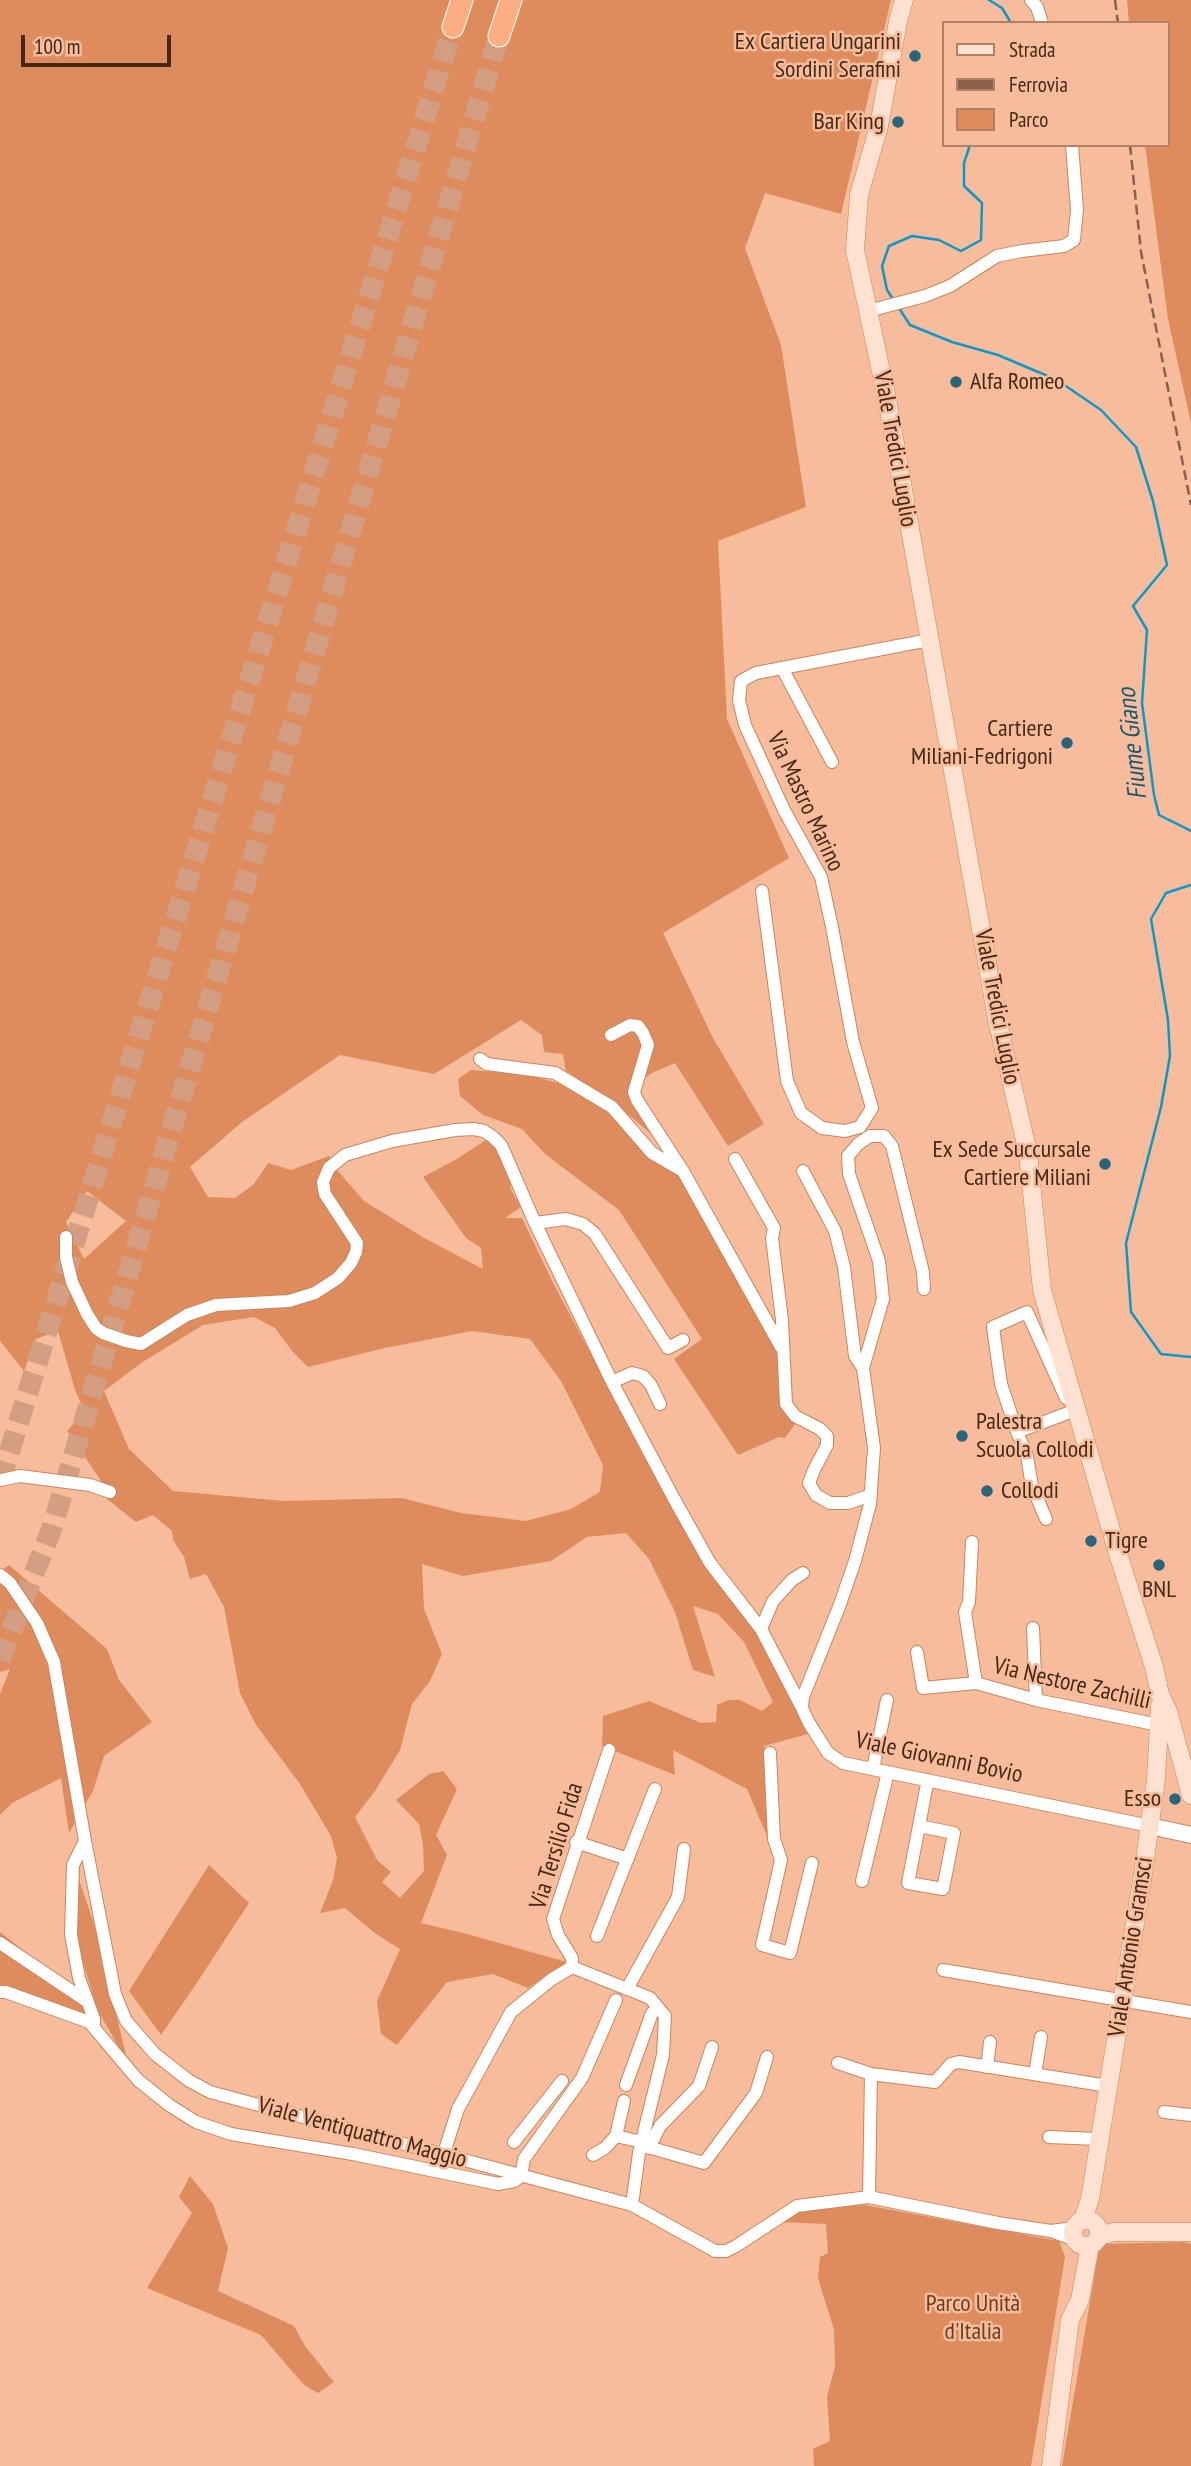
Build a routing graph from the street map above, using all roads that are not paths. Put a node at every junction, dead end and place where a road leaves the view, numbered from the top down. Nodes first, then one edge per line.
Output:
1 (904, 0) edge
2 (1031, 0) edge
3 (1041, 21) edge
4 (1072, 147) edge
5 (868, 311) junction
6 (929, 640) junction
7 (782, 668) junction
8 (832, 762) dead end
9 (762, 891) dead end
10 (611, 1035) dead end
11 (480, 1059) dead end
12 (865, 1131) junction
13 (735, 1159) dead end
14 (683, 1171) junction
15 (803, 1171) dead end
16 (535, 1223) junction
17 (66, 1237) dead end
18 (924, 1289) dead end
19 (683, 1340) dead end
20 (782, 1350) junction
21 (863, 1368) junction
22 (612, 1382) junction
23 (660, 1404) dead end
24 (1074, 1411) junction
25 (1017, 1432) junction
26 (0, 1480) edge
27 (110, 1492) dead end
28 (871, 1495) junction
29 (1046, 1519) dead end
30 (972, 1542) dead end
31 (803, 1573) dead end
32 (5, 1579) edge
33 (761, 1629) junction
34 (1033, 1629) dead end
35 (917, 1652) dead end
36 (976, 1683) junction
37 (1160, 1695) junction
38 (887, 1700) dead end
39 (1036, 1700) junction
40 (802, 1707) junction
41 (1159, 1725) junction
42 (609, 1750) dead end
43 (770, 1753) dead end
44 (873, 1769) junction
45 (888, 1772) junction
46 (928, 1780) junction
47 (655, 1789) dead end
48 (1191, 1795) edge
49 (919, 1826) junction
50 (1150, 1826) junction
51 (1191, 1835) edge
52 (85, 1841) junction
53 (576, 1842) junction
54 (684, 1849) dead end
55 (628, 1858) junction
56 (812, 1863) dead end
57 (862, 1881) dead end
58 (597, 1936) dead end
59 (0, 1943) edge
60 (572, 1967) junction
61 (943, 1970) dead end
62 (627, 1989) junction
63 (0, 1992) edge
64 (615, 2000) dead end
65 (1123, 2000) junction
66 (88, 2002) junction
67 (1191, 2012) edge
68 (652, 2013) dead end
69 (94, 2028) junction
70 (1041, 2037) dead end
71 (990, 2042) dead end
72 (712, 2048) dead end
73 (638, 2051) junction
74 (767, 2057) dead end
75 (662, 2059) junction
76 (838, 2063) dead end
77 (987, 2067) junction
78 (871, 2074) junction
79 (1035, 2074) junction
80 (562, 2081) dead end
81 (626, 2085) dead end
82 (1108, 2086) junction
83 (548, 2098) junction
84 (624, 2101) dead end
85 (561, 2108) junction
86 (1164, 2112) dead end
87 (1191, 2115) edge
88 (616, 2136) junction
89 (1049, 2137) dead end
90 (1098, 2139) junction
91 (514, 2141) dead end
92 (644, 2145) junction
93 (593, 2155) dead end
94 (443, 2156) junction
95 (521, 2176) junction
96 (869, 2197) junction
97 (632, 2205) junction
98 (1191, 2232) edge
99 (1089, 2233) junction
100 (1051, 2466) edge

1 - 5 main road, Viale Tredici Luglio
2 - 3 street
4 - 5 street
5 - 6 main road, Viale Tredici Luglio
6 - 7 street, Via Mastro Marino
6 - 24 main road, Viale Tredici Luglio
7 - 8 street
7 - 12 street, Via Mastro Marino
9 - 12 street
10 - 14 street
11 - 14 street
12 - 18 street
12 - 21 street
13 - 20 street
14 - 20 street
15 - 21 street
16 - 17 street, Viale Giovanni Bovio
16 - 19 street
16 - 22 street, Viale Giovanni Bovio
20 - 28 street
21 - 28 street
22 - 23 street
22 - 33 street, Viale Giovanni Bovio
24 - 25 street
24 - 25 street, Viale Tredici Luglio
24 - 37 main road, Viale Tredici Luglio
25 - 29 street
26 - 27 street
28 - 40 street
30 - 36 street, Via Nestore Zachilli
31 - 33 street
32 - 52 street, Viale Ventiquattro Maggio
33 - 40 street, Viale Giovanni Bovio
34 - 39 street
35 - 36 street, Via Nestore Zachilli
36 - 39 street, Via Nestore Zachilli
37 - 41 main road, Viale Antonio Gramsci
37 - 48 main road
38 - 44 street
39 - 41 street, Via Nestore Zachilli
40 - 44 street, Viale Giovanni Bovio
41 - 50 main road, Viale Antonio Gramsci
42 - 53 street, Via Tersilio Fida
43 - 56 street
44 - 45 street, Viale Giovanni Bovio
45 - 46 street, Viale Giovanni Bovio
45 - 57 street
46 - 49 street
46 - 50 street, Viale Giovanni Bovio
47 - 55 street
49 - 49 street
50 - 51 street, Viale Giovanni Bovio
50 - 65 main road, Viale Antonio Gramsci
52 - 66 street
52 - 94 street, Viale Ventiquattro Maggio
53 - 55 street
53 - 60 street, Via Tersilio Fida
54 - 62 street
55 - 58 street
59 - 66 street
60 - 62 street
60 - 94 street
61 - 65 street
62 - 75 street
63 - 69 street
64 - 85 street
65 - 67 street
65 - 82 main road, Viale Antonio Gramsci
66 - 69 street
68 - 73 street
69 - 95 street
70 - 79 street
71 - 77 street
72 - 92 street
73 - 75 street
73 - 81 street
74 - 92 street
75 - 92 street
76 - 78 street
77 - 78 street
77 - 79 street
78 - 96 street
79 - 82 street
80 - 83 street
82 - 90 main road, Viale Antonio Gramsci
83 - 85 street
83 - 91 street
84 - 88 street
85 - 95 street
86 - 87 street
88 - 92 street
88 - 93 street
89 - 90 street
90 - 99 main road, Viale Antonio Gramsci
92 - 97 street
94 - 95 street, Viale Ventiquattro Maggio
95 - 97 street, Viale Ventiquattro Maggio
96 - 97 street, Viale Ventiquattro Maggio
96 - 99 street, Viale Ventiquattro Maggio
98 - 99 main road, Viale Ventiquattro Maggio
99 - 100 main road, Viale Antonio Gramsci

